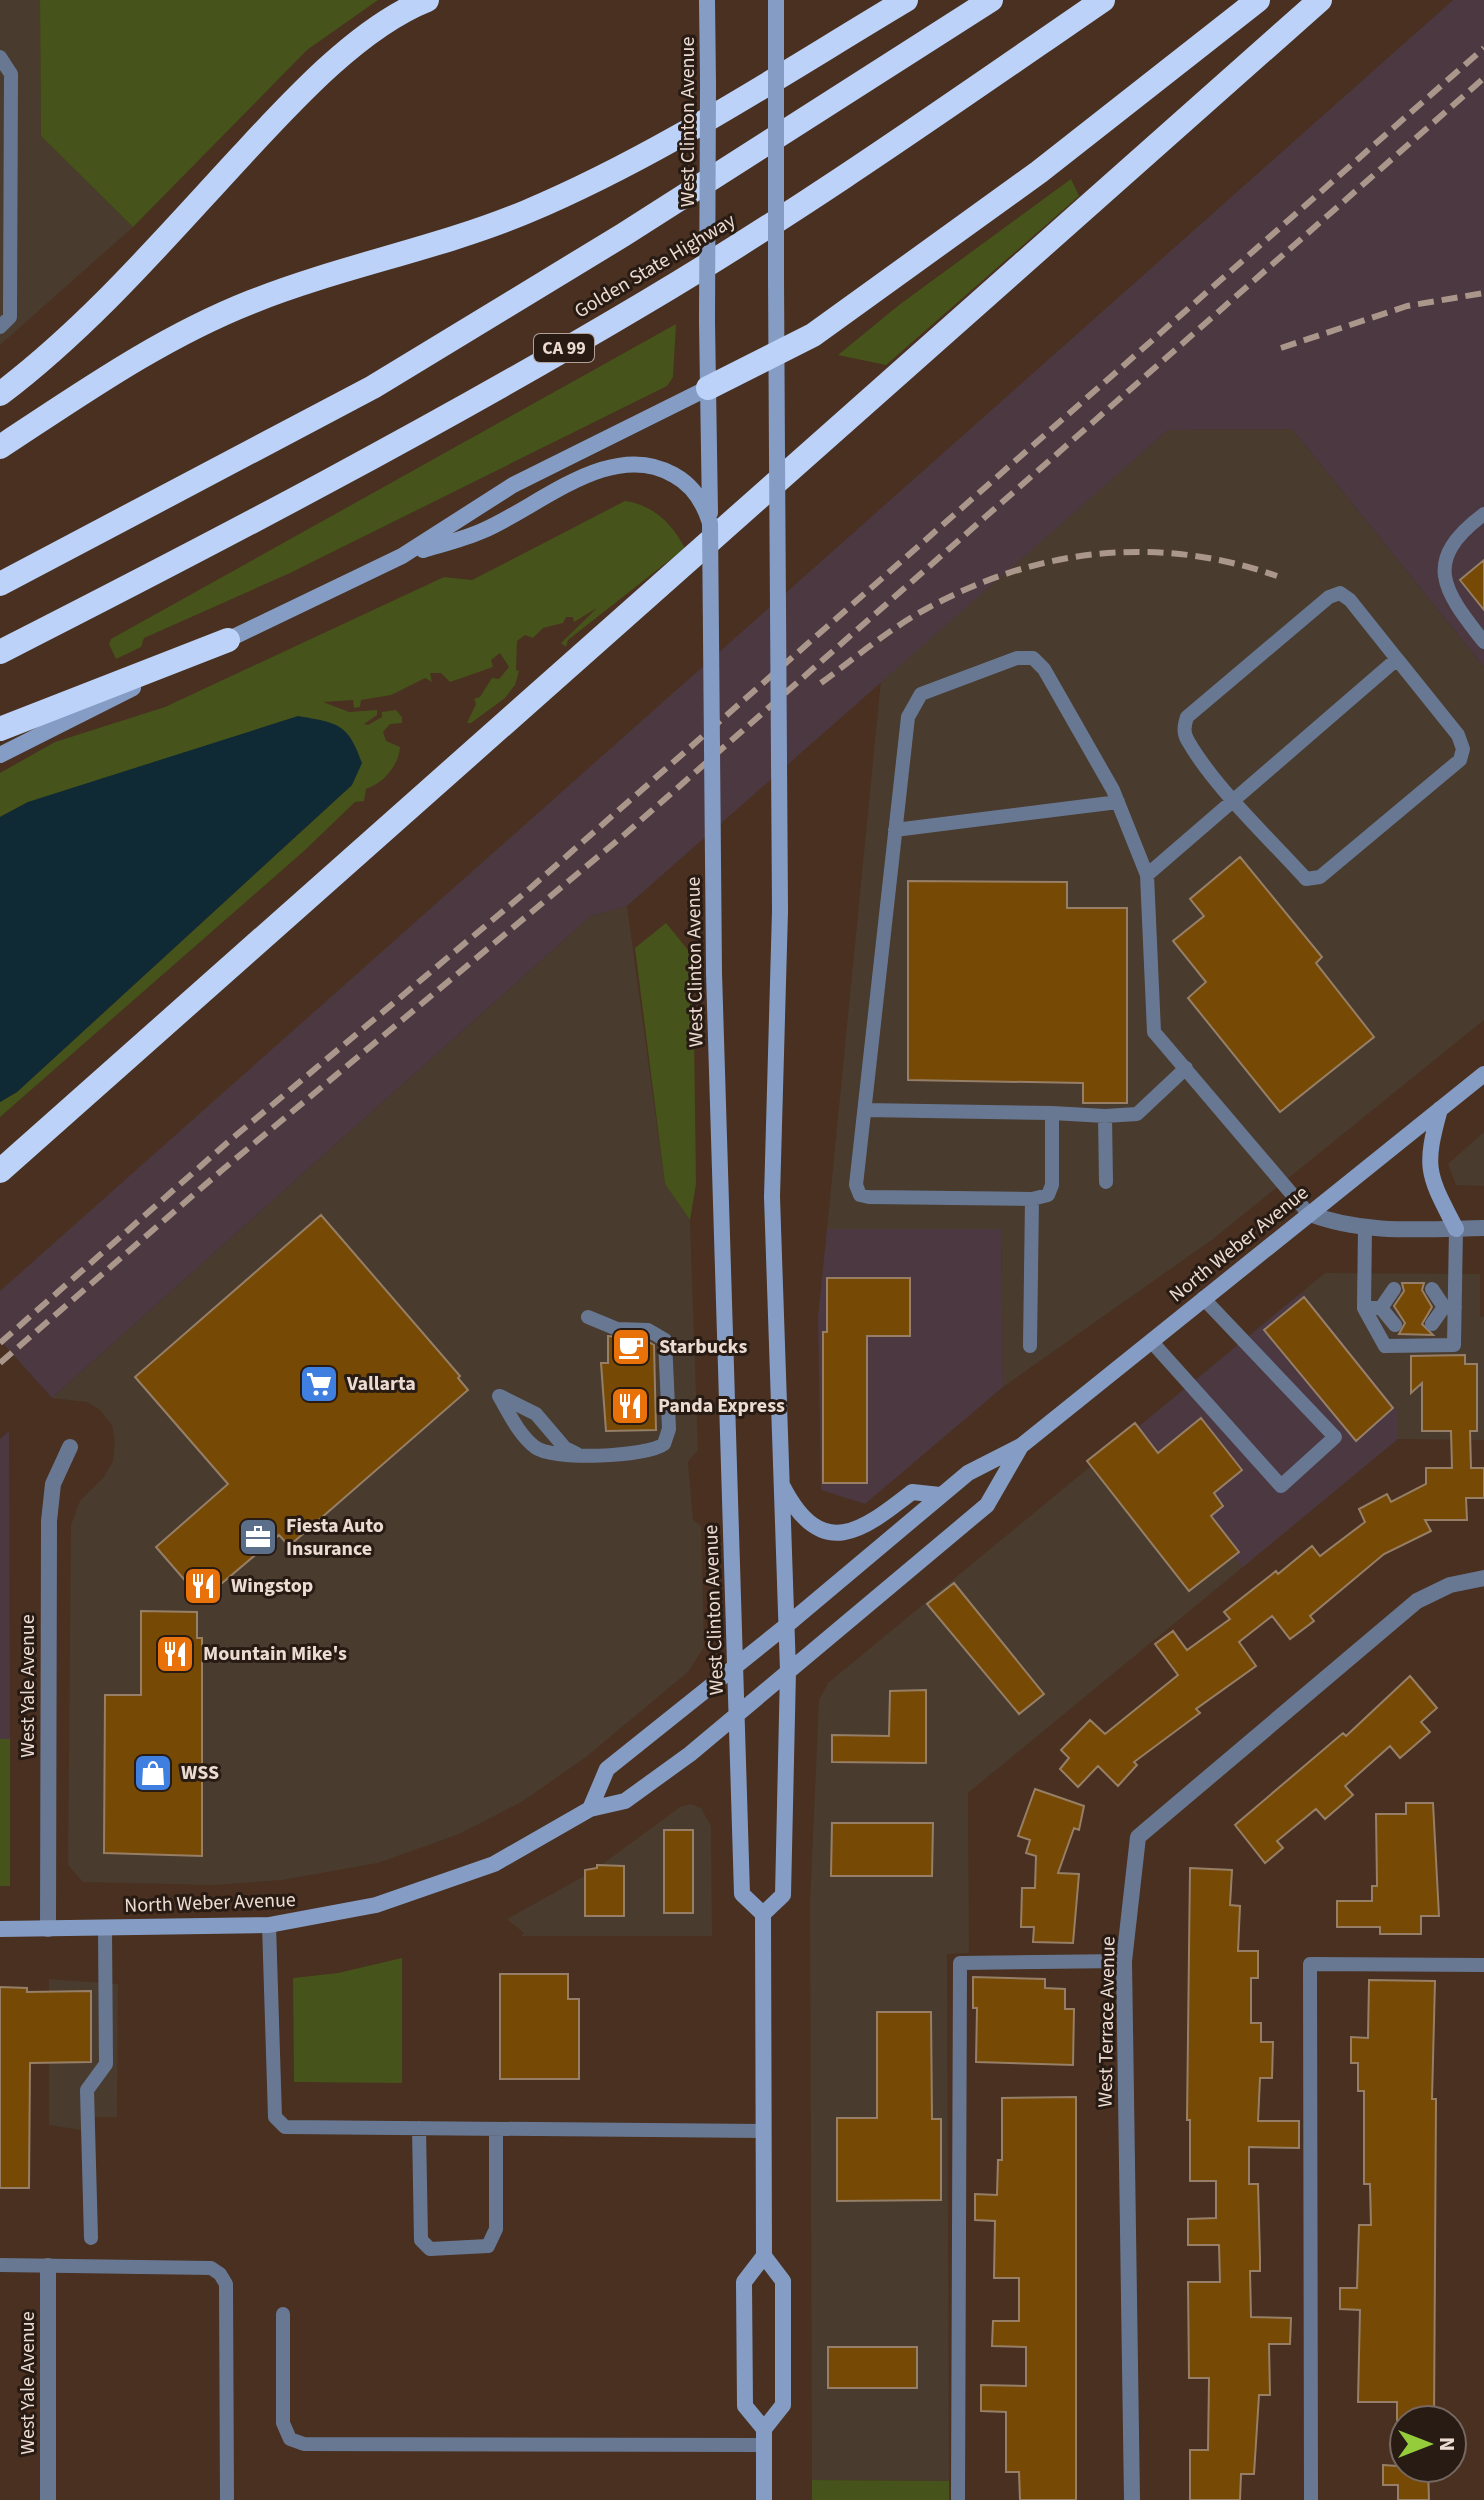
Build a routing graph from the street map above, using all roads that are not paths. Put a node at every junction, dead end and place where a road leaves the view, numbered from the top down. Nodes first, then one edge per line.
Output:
1 (427, 0) edge
2 (707, 0) edge
3 (776, 0) edge
4 (906, 0) edge
5 (991, 0) edge
6 (1103, 0) edge
7 (1258, 0) edge
8 (1320, 0) edge
9 (0, 57) edge
10 (0, 327) edge
11 (775, 354) junction
12 (708, 388) junction
13 (0, 394) edge
14 (0, 447) edge
15 (1484, 514) edge
16 (710, 523) junction
17 (402, 556) junction
18 (0, 584) edge
19 (228, 640) junction
20 (1484, 642) edge
21 (0, 652) edge
22 (1397, 659) junction
23 (0, 729) edge
24 (0, 755) edge
25 (1234, 799) junction
26 (1118, 802) junction
27 (895, 830) junction
28 (1147, 875) junction
29 (1186, 1068) junction
30 (1484, 1074) edge
31 (1440, 1109) junction
32 (865, 1110) junction
33 (1052, 1113) junction
34 (1105, 1116) junction
35 (0, 1171) edge
36 (1106, 1182) dead end
37 (1032, 1199) junction
38 (1308, 1213) junction
39 (1365, 1228) junction
40 (1484, 1228) edge
41 (1456, 1229) junction
42 (1394, 1289) dead end
43 (1432, 1289) dead end
44 (1203, 1298) junction
45 (1444, 1307) junction
46 (1364, 1308) junction
47 (1388, 1308) junction
48 (588, 1317) dead end
49 (1432, 1324) dead end
50 (1395, 1325) dead end
51 (1151, 1341) junction
52 (1030, 1346) dead end
53 (1021, 1446) junction
54 (70, 1447) dead end
55 (579, 1455) junction
56 (781, 1484) junction
57 (940, 1495) junction
58 (1484, 1578) edge
59 (787, 1625) junction
60 (736, 1666) junction
61 (788, 1671) junction
62 (737, 1713) junction
63 (590, 1809) junction
64 (763, 1914) junction
65 (269, 1925) junction
66 (105, 1928) junction
67 (0, 1929) edge
68 (48, 1929) junction
69 (1124, 1961) junction
70 (1484, 1965) edge
71 (419, 2128) junction
72 (496, 2129) junction
73 (763, 2131) junction
74 (91, 2238) dead end
75 (764, 2256) junction
76 (0, 2265) edge
77 (48, 2266) junction
78 (283, 2314) dead end
79 (764, 2437) junction
80 (48, 2500) edge
81 (227, 2500) edge
82 (764, 2500) edge
83 (958, 2500) edge
84 (1132, 2500) edge
85 (1311, 2500) edge

1 - 13 highway
2 - 12 main road, West Clinton Avenue, bridge
3 - 11 main road, bridge
4 - 14 highway
5 - 18 highway
6 - 21 highway, Golden State Highway / CA 99
7 - 11 highway
8 - 35 highway
9 - 10 lane
11 - 12 highway
11 - 56 main road, bridge
12 - 16 main road, West Clinton Avenue
12 - 17 main road
15 - 20 lane
16 - 17 main road
16 - 60 main road, West Clinton Avenue, bridge
17 - 19 main road
19 - 23 highway
19 - 24 main road
22 - 25 lane
22 - 25 lane
22 - 25 lane
25 - 28 lane
26 - 27 lane
26 - 27 lane
26 - 28 lane
27 - 32 lane
28 - 29 lane
29 - 34 lane
29 - 38 lane
30 - 31 main road, North Weber Avenue
31 - 38 main road, North Weber Avenue
31 - 41 main road
32 - 33 lane
32 - 37 lane
33 - 34 lane
33 - 37 lane
34 - 36 lane
37 - 52 lane
38 - 39 street
38 - 44 main road, North Weber Avenue
39 - 41 street
39 - 46 lane
40 - 41 street
41 - 45 lane
42 - 47 lane
43 - 45 lane
44 - 51 main road, North Weber Avenue
44 - 51 lane
45 - 46 lane
45 - 49 lane
46 - 47 lane
47 - 50 lane
48 - 55 lane
51 - 53 main road, North Weber Avenue
53 - 57 main road, North Weber Avenue
53 - 61 main road, North Weber Avenue
54 - 68 street, West Yale Avenue
55 - 55 lane
56 - 57 main road
56 - 59 main road
57 - 59 main road, North Weber Avenue
58 - 69 street, West Terrace Avenue
59 - 60 main road, North Weber Avenue
59 - 61 main road
60 - 62 main road, West Clinton Avenue
60 - 63 main road, North Weber Avenue
61 - 62 main road, North Weber Avenue
61 - 64 main road
62 - 63 main road, North Weber Avenue
62 - 64 main road, West Clinton Avenue
63 - 65 main road, North Weber Avenue
64 - 73 main road
65 - 66 main road, North Weber Avenue
65 - 71 lane
66 - 68 main road, North Weber Avenue
66 - 74 lane
67 - 68 main road, North Weber Avenue
69 - 83 lane
69 - 84 street, West Terrace Avenue
70 - 85 lane
71 - 72 lane
71 - 72 lane
72 - 73 lane
73 - 75 main road
75 - 79 main road
75 - 79 main road
76 - 77 lane
77 - 80 street, West Yale Avenue
77 - 81 lane
78 - 79 lane
79 - 82 main road

